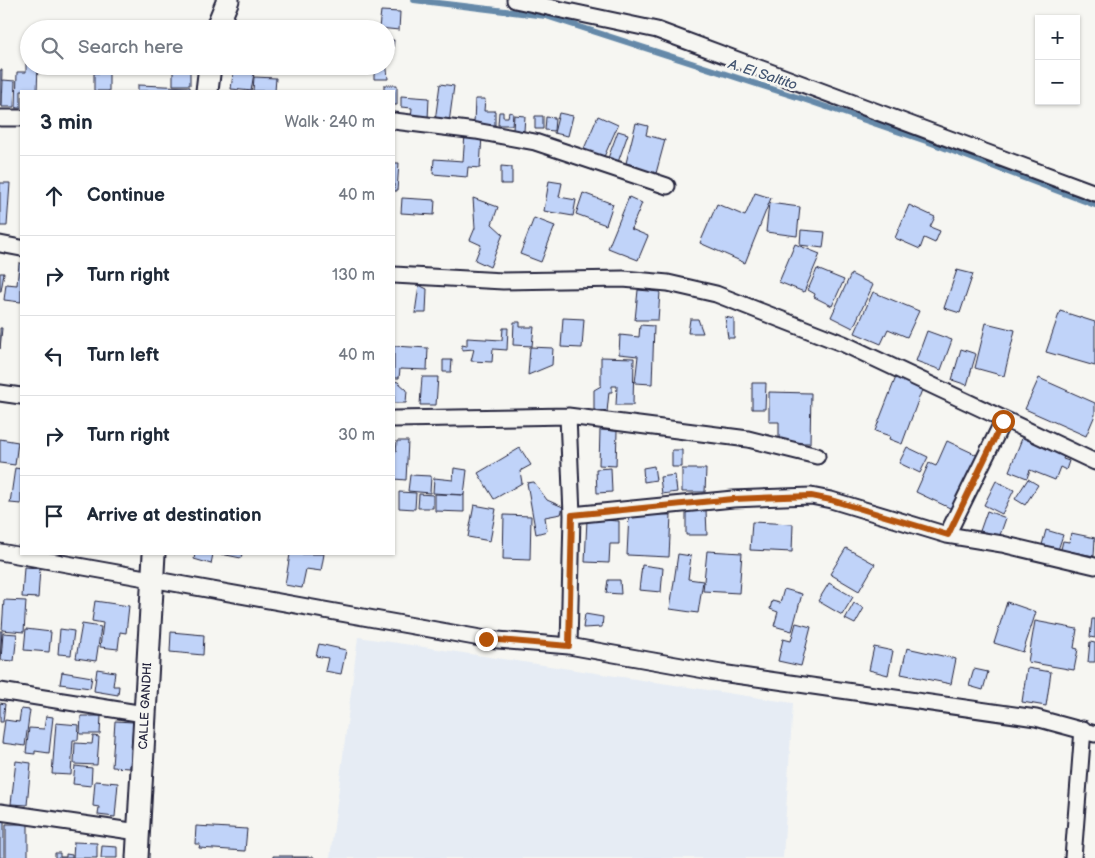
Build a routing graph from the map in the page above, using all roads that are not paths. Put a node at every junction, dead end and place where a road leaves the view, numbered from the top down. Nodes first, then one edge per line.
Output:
1 (228, 0) edge
2 (515, 0) edge
3 (220, 20) edge
4 (209, 75) edge
5 (207, 90) edge
6 (0, 118) edge
7 (20, 118) edge
8 (395, 121) edge
9 (667, 186) dead end
10 (1095, 193) edge
11 (0, 244) edge
12 (20, 248) edge
13 (395, 275) edge
14 (0, 393) edge
15 (20, 396) edge
16 (568, 416) junction
17 (395, 419) edge
18 (1003, 421) junction
19 (817, 456) dead end
20 (1095, 462) edge
21 (572, 515) junction
22 (948, 535) junction
23 (0, 552) edge
24 (154, 555) edge
25 (1095, 566) edge
26 (152, 580) junction
27 (569, 646) junction
28 (0, 691) edge
29 (144, 714) junction
30 (1089, 731) edge
31 (0, 812) edge
32 (138, 832) junction
33 (136, 858) edge
34 (1073, 858) edge

1 - 3 main road
2 - 10 street
4 - 5 main road
6 - 7 street
8 - 9 street
11 - 12 street
13 - 18 street
14 - 15 street
16 - 17 street
16 - 19 street
16 - 21 street
18 - 20 street
18 - 22 street
21 - 22 street
21 - 27 street
22 - 25 street
23 - 26 street
24 - 26 main road, CALLE GANDHI
26 - 27 street
26 - 29 main road, CALLE GANDHI
27 - 30 street
28 - 29 street
29 - 32 main road, CALLE GANDHI
30 - 34 street
31 - 32 street
32 - 33 main road, CALLE GANDHI

